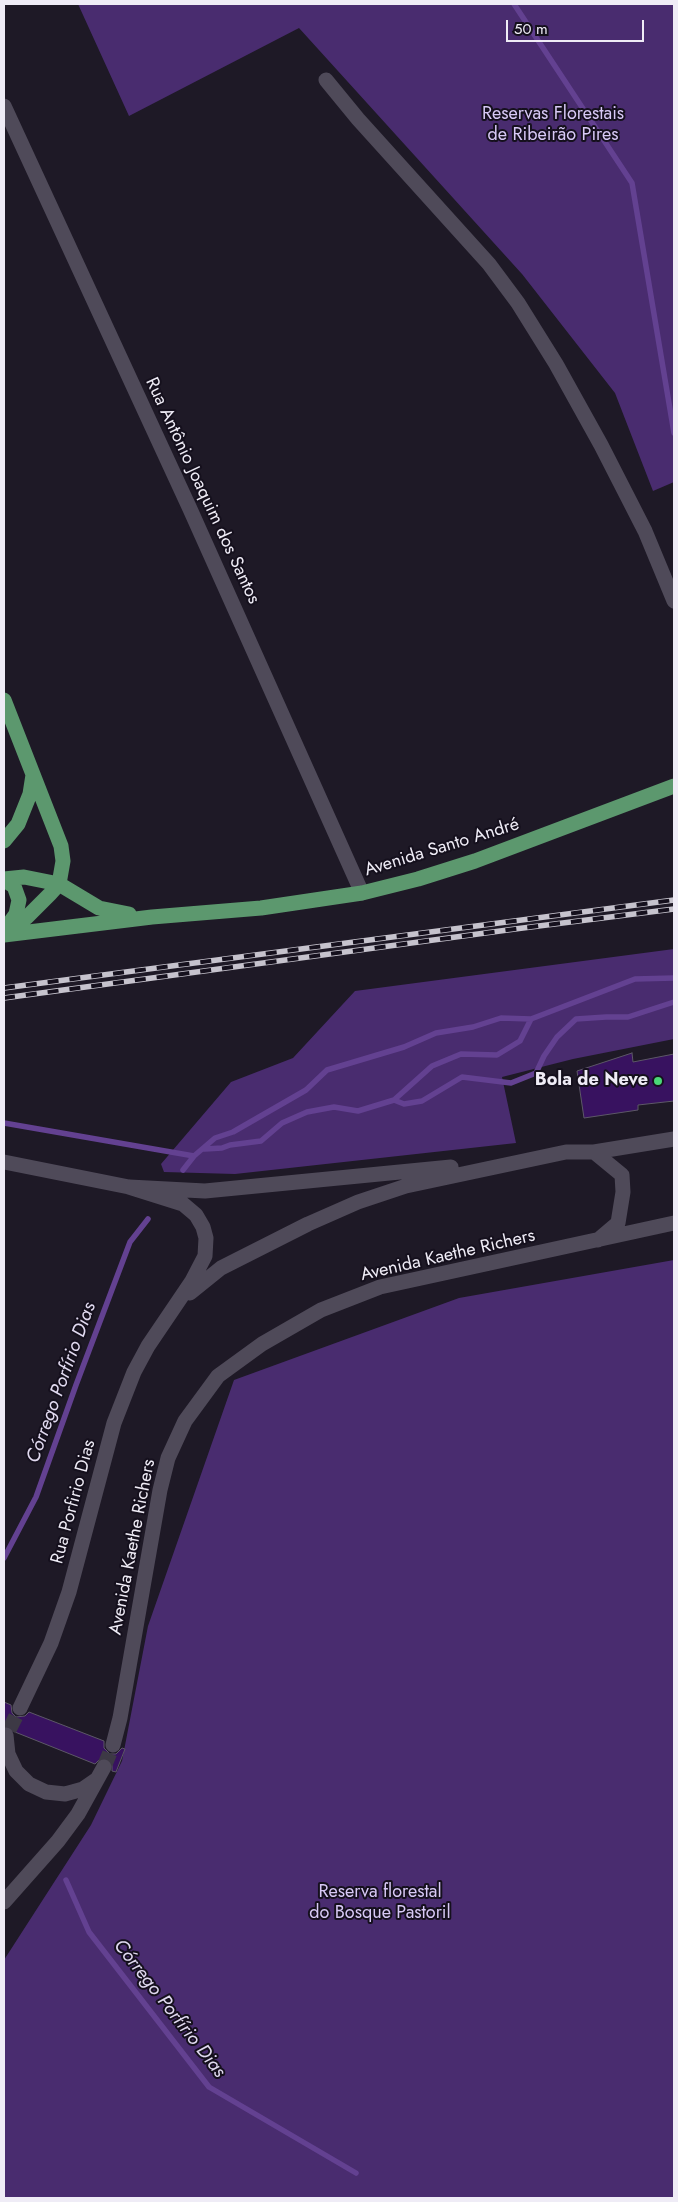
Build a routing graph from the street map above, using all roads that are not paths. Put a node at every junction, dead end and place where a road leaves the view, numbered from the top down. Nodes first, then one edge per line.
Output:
1 (326, 80) dead end
2 (4, 106) edge
3 (10, 135) edge
4 (674, 601) edge
5 (4, 700) edge
6 (34, 774) junction
7 (674, 786) edge
8 (4, 841) edge
9 (4, 879) edge
10 (59, 884) junction
11 (362, 893) junction
12 (152, 917) junction
13 (4, 933) edge
14 (674, 1139) edge
15 (594, 1152) junction
16 (524, 1160) junction
17 (4, 1162) edge
18 (129, 1187) junction
19 (674, 1223) edge
20 (597, 1242) junction
21 (173, 1311) junction
22 (20, 1708) tunnel mouth
23 (6, 1735) edge
24 (113, 1745) tunnel mouth
25 (4, 1902) edge

1 - 4 main road
2 - 3 main road, Rua Antônio Joaquim dos Santos
3 - 11 main road, Rua Antônio Joaquim dos Santos
5 - 6 highway
6 - 8 highway
6 - 10 highway
7 - 11 highway, Avenida Santo André
9 - 10 highway, Avenida Santo André
9 - 13 highway
10 - 12 highway, Avenida Santo André
10 - 13 highway
11 - 12 highway, Avenida Santo André
12 - 13 highway, Avenida Santo André
14 - 15 main road
15 - 16 main road
15 - 20 main road
16 - 18 main road
16 - 21 main road
17 - 18 main road
18 - 21 main road
19 - 20 main road, Avenida Kaethe Richers
20 - 24 main road, Avenida Kaethe Richers
21 - 22 main road, Rua Porfirio Dias
23 - 25 main road

